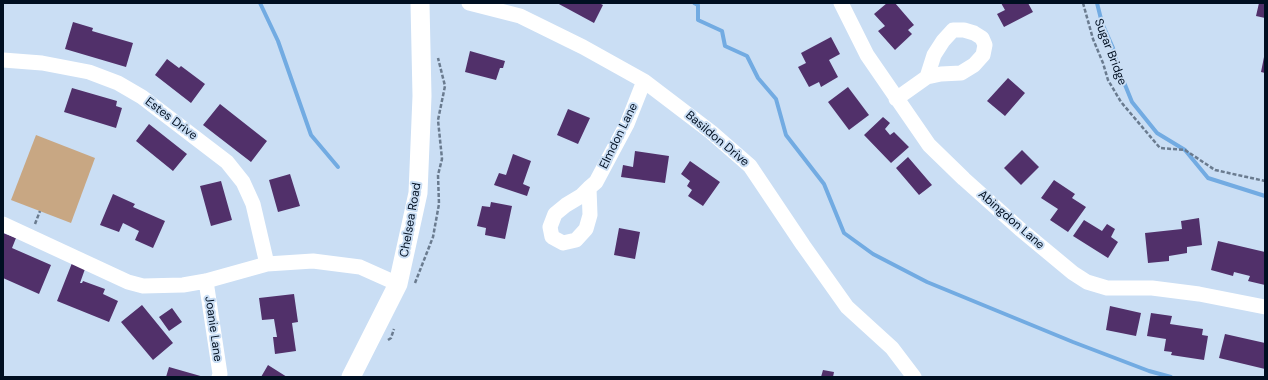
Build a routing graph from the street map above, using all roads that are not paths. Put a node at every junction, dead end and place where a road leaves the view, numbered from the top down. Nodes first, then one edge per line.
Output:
1 (420, 3) edge
2 (469, 3) edge
3 (841, 3) edge
4 (3, 60) edge
5 (927, 77) dead end
6 (644, 81) junction
7 (896, 99) junction
8 (589, 188) dead end
9 (3, 224) edge
10 (267, 264) junction
11 (206, 281) junction
12 (398, 284) junction
13 (1265, 307) edge
14 (219, 377) edge
15 (351, 377) edge
16 (914, 377) edge

1 - 12 street, Chelsea Road
2 - 6 street, Basildon Drive
3 - 7 street, Abingdon Lane
4 - 10 street, Estes Drive
5 - 7 street
6 - 8 street, Elmdon Lane
6 - 16 street, Basildon Drive
7 - 13 street, Abingdon Lane
9 - 11 street
10 - 11 street
10 - 12 street
11 - 14 street, Joanie Lane
12 - 15 street, Chelsea Road

